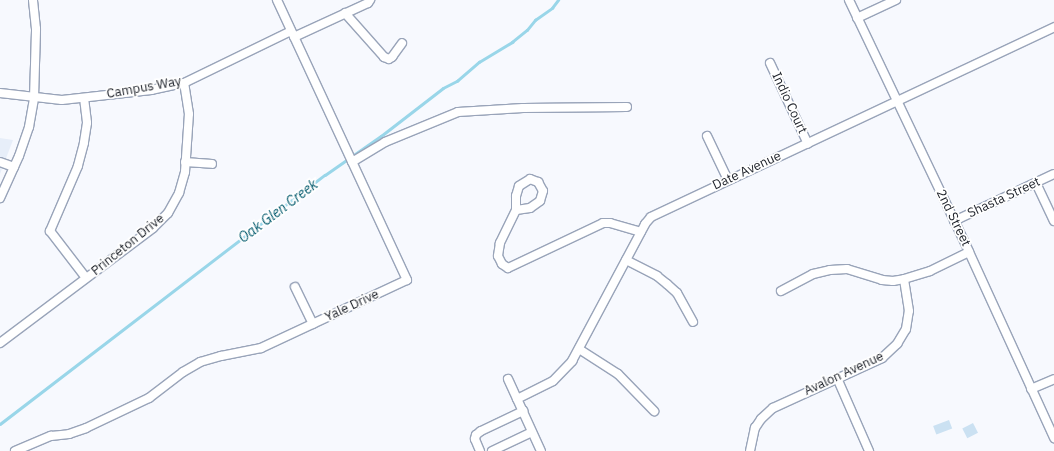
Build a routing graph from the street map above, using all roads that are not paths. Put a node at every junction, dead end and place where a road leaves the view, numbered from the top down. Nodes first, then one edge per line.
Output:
1 (33, 0) edge
2 (277, 0) edge
3 (370, 0) edge
4 (849, 0) edge
5 (896, 0) edge
6 (345, 13) junction
7 (857, 18) junction
8 (1054, 27) edge
9 (292, 34) junction
10 (402, 43) dead end
11 (770, 62) dead end
12 (184, 83) junction
13 (0, 94) edge
14 (34, 98) junction
15 (84, 98) junction
16 (896, 101) junction
17 (627, 107) dead end
18 (707, 136) dead end
19 (808, 144) junction
20 (0, 162) edge
21 (185, 162) junction
22 (352, 162) junction
23 (212, 164) dead end
24 (14, 167) junction
25 (1054, 174) edge
26 (728, 180) junction
27 (1036, 183) junction
28 (0, 198) edge
29 (516, 210) dead end
30 (954, 221) junction
31 (1054, 221) edge
32 (641, 232) junction
33 (969, 252) junction
34 (626, 260) junction
35 (86, 278) junction
36 (904, 279) junction
37 (295, 286) dead end
38 (781, 291) dead end
39 (693, 322) dead end
40 (313, 324) junction
41 (0, 343) edge
42 (579, 349) junction
43 (836, 378) junction
44 (508, 379) dead end
45 (1054, 379) edge
46 (1031, 389) junction
47 (517, 399) junction
48 (523, 411) junction
49 (654, 411) dead end
50 (532, 432) junction
51 (1054, 438) edge
52 (15, 451) edge
53 (480, 451) edge
54 (492, 451) edge
55 (541, 451) edge
56 (750, 451) edge
57 (869, 451) edge

1 - 14 street
2 - 9 street, Yale Drive
3 - 6 street, Campus Way
4 - 7 street, 2nd Street
5 - 7 street
6 - 9 street, Campus Way
6 - 10 street
7 - 16 street, 2nd Street
8 - 16 street, Date Avenue
9 - 12 street, Campus Way
9 - 22 street, Yale Drive
11 - 19 street, Indio Court
12 - 15 street, Campus Way
12 - 21 street, Princeton Drive
13 - 14 street, Campus Way
14 - 15 street, Campus Way
14 - 24 street
15 - 35 street
16 - 19 street, Date Avenue
16 - 30 street, 2nd Street
17 - 22 street
18 - 26 street
19 - 26 street, Date Avenue
20 - 24 street
21 - 23 street
21 - 35 street, Princeton Drive
22 - 40 street, Yale Drive
24 - 28 street
25 - 27 street, Shasta Street
26 - 32 street, Date Avenue
27 - 30 street, Shasta Street
27 - 31 street
29 - 32 street
30 - 33 street, 2nd Street
32 - 34 street, Date Avenue
33 - 36 street
33 - 46 street, 2nd Street
34 - 39 street
34 - 42 street, Date Avenue
35 - 41 street, Princeton Drive
36 - 38 street
36 - 43 street, Avalon Avenue
37 - 40 street
40 - 52 street, Yale Drive
42 - 47 street, Date Avenue
42 - 49 street
43 - 56 street, Avalon Avenue
43 - 57 street
44 - 47 street
45 - 46 street
46 - 51 street, 2nd Street
47 - 48 street
48 - 50 street
48 - 53 street
50 - 54 street
50 - 55 street

